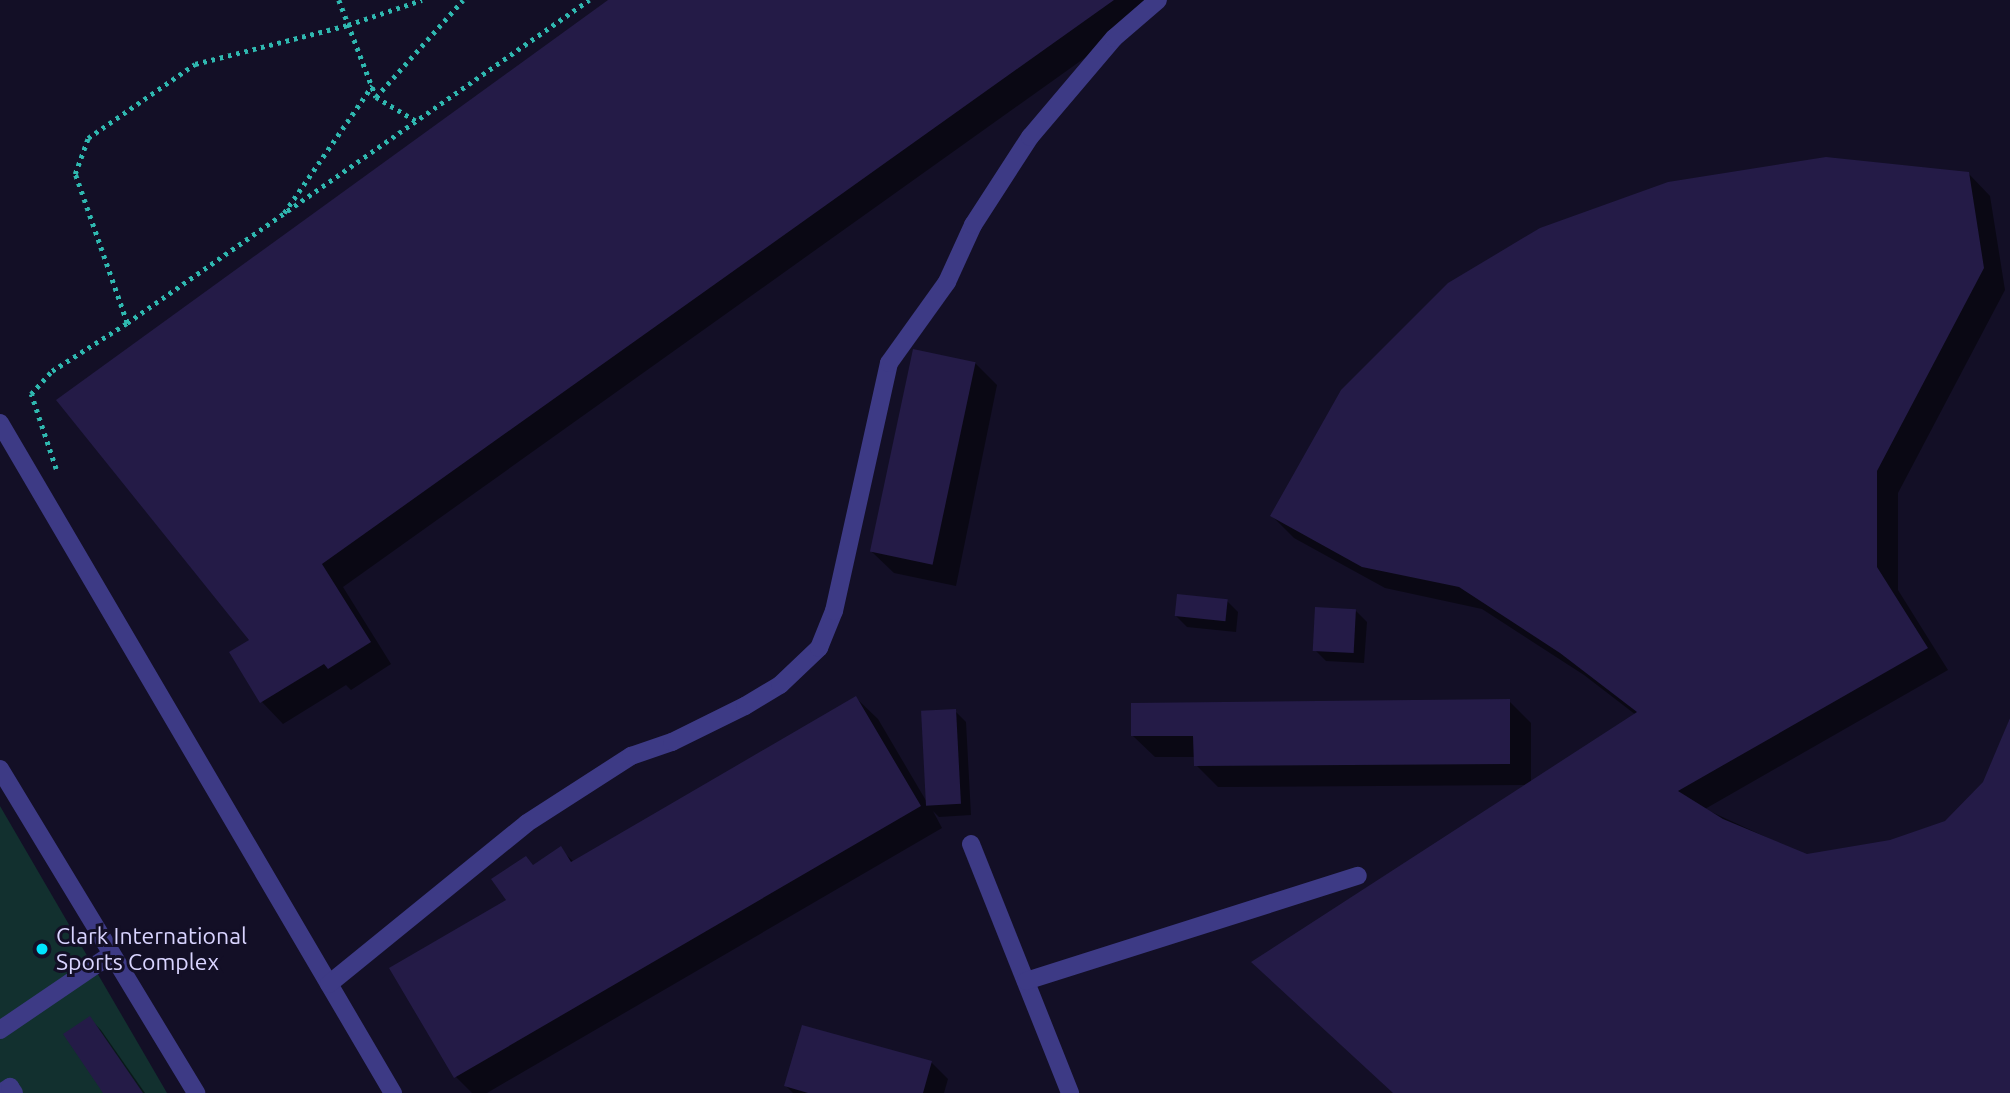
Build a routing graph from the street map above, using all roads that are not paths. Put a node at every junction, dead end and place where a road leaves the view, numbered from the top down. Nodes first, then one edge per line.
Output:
1 (1158, 0) edge
2 (0, 423) edge
3 (0, 769) edge
4 (971, 845) dead end
5 (1358, 876) dead end
6 (112, 954) junction
7 (1026, 981) junction
8 (329, 984) junction
9 (0, 1030) edge
10 (1, 1093) edge
11 (14, 1093) edge
12 (195, 1093) edge
13 (394, 1093) edge
14 (1070, 1093) edge

1 - 8 street
2 - 8 street
3 - 6 street
4 - 7 street
5 - 7 street
6 - 9 street
6 - 12 street
7 - 14 street
8 - 13 street
10 - 11 street

